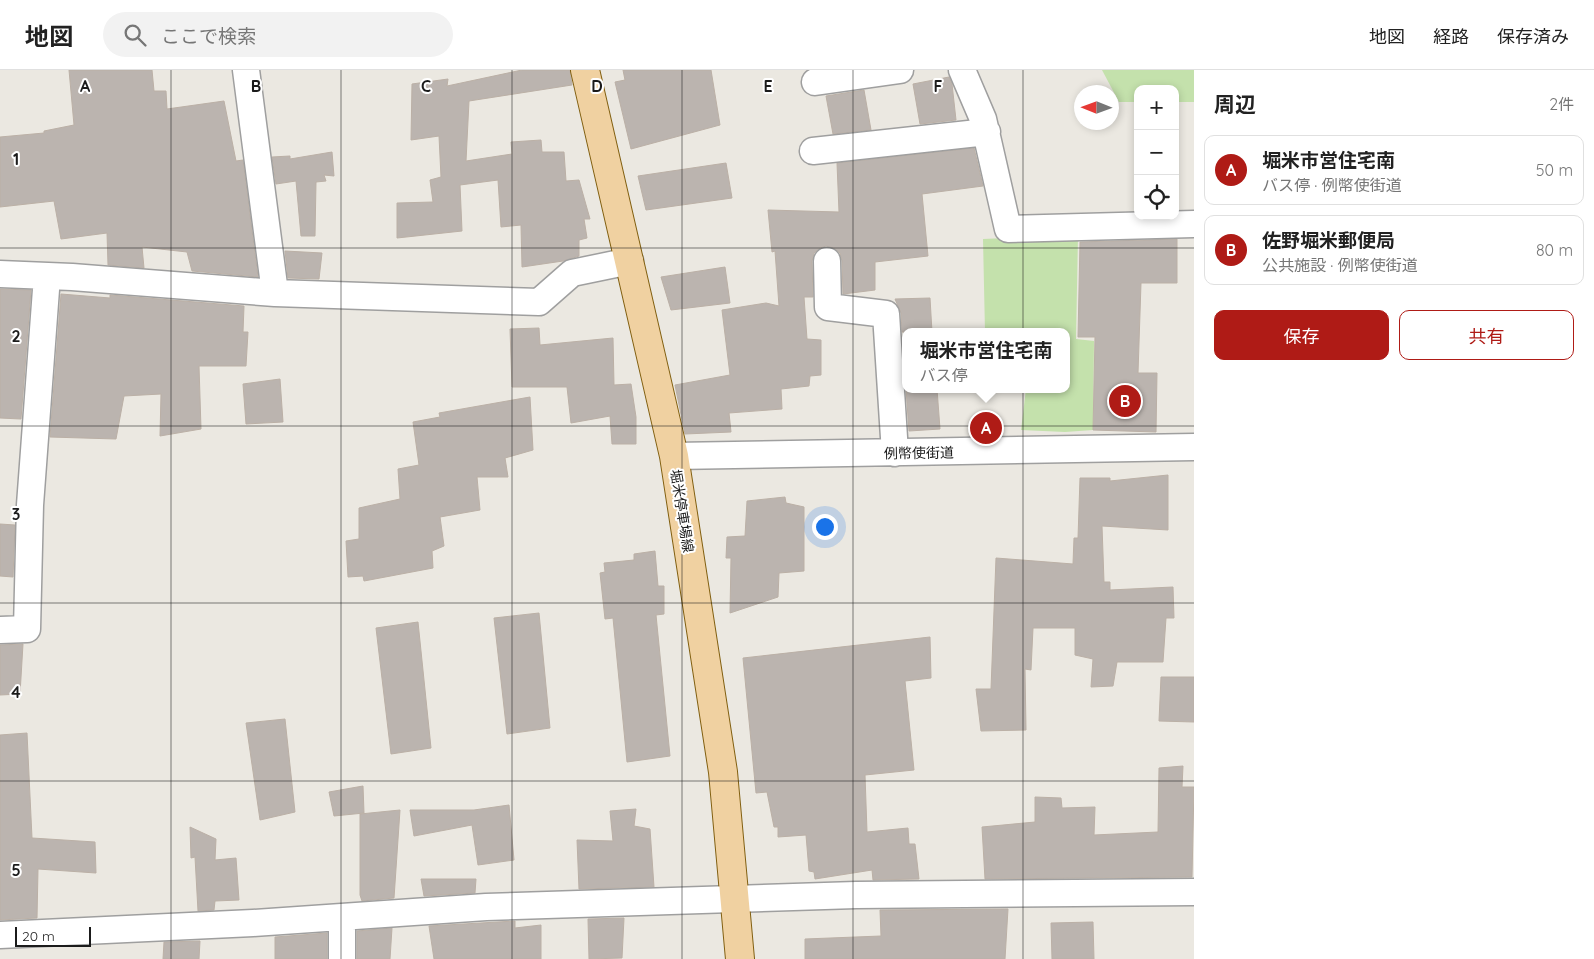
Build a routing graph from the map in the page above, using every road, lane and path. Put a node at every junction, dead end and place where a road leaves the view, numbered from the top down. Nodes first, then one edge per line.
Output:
1 (246, 70) edge
2 (585, 70) edge
3 (900, 70) edge
4 (962, 70) edge
5 (815, 82) dead end
6 (986, 132) junction
7 (813, 150) dead end
8 (1194, 224) edge
9 (630, 261) junction
10 (827, 261) dead end
11 (0, 274) edge
12 (47, 276) junction
13 (275, 293) junction
14 (1194, 448) edge
15 (895, 453) junction
16 (674, 456) junction
17 (0, 630) edge
18 (1194, 892) edge
19 (736, 900) junction
20 (342, 916) junction
21 (0, 935) edge
22 (342, 959) edge
23 (740, 959) edge

1 - 13 street
2 - 9 main road, 堀米停車場線
3 - 5 street
4 - 6 street
6 - 7 street
6 - 8 street
9 - 13 street
9 - 16 main road, 堀米停車場線
10 - 15 street
11 - 12 street
12 - 13 street
12 - 17 street
14 - 15 street, 例幣使街道
15 - 16 street, 例幣使街道
16 - 19 main road, 堀米停車場線
18 - 19 street
19 - 20 street
19 - 23 main road, 堀米停車場線
20 - 21 street
20 - 22 street

